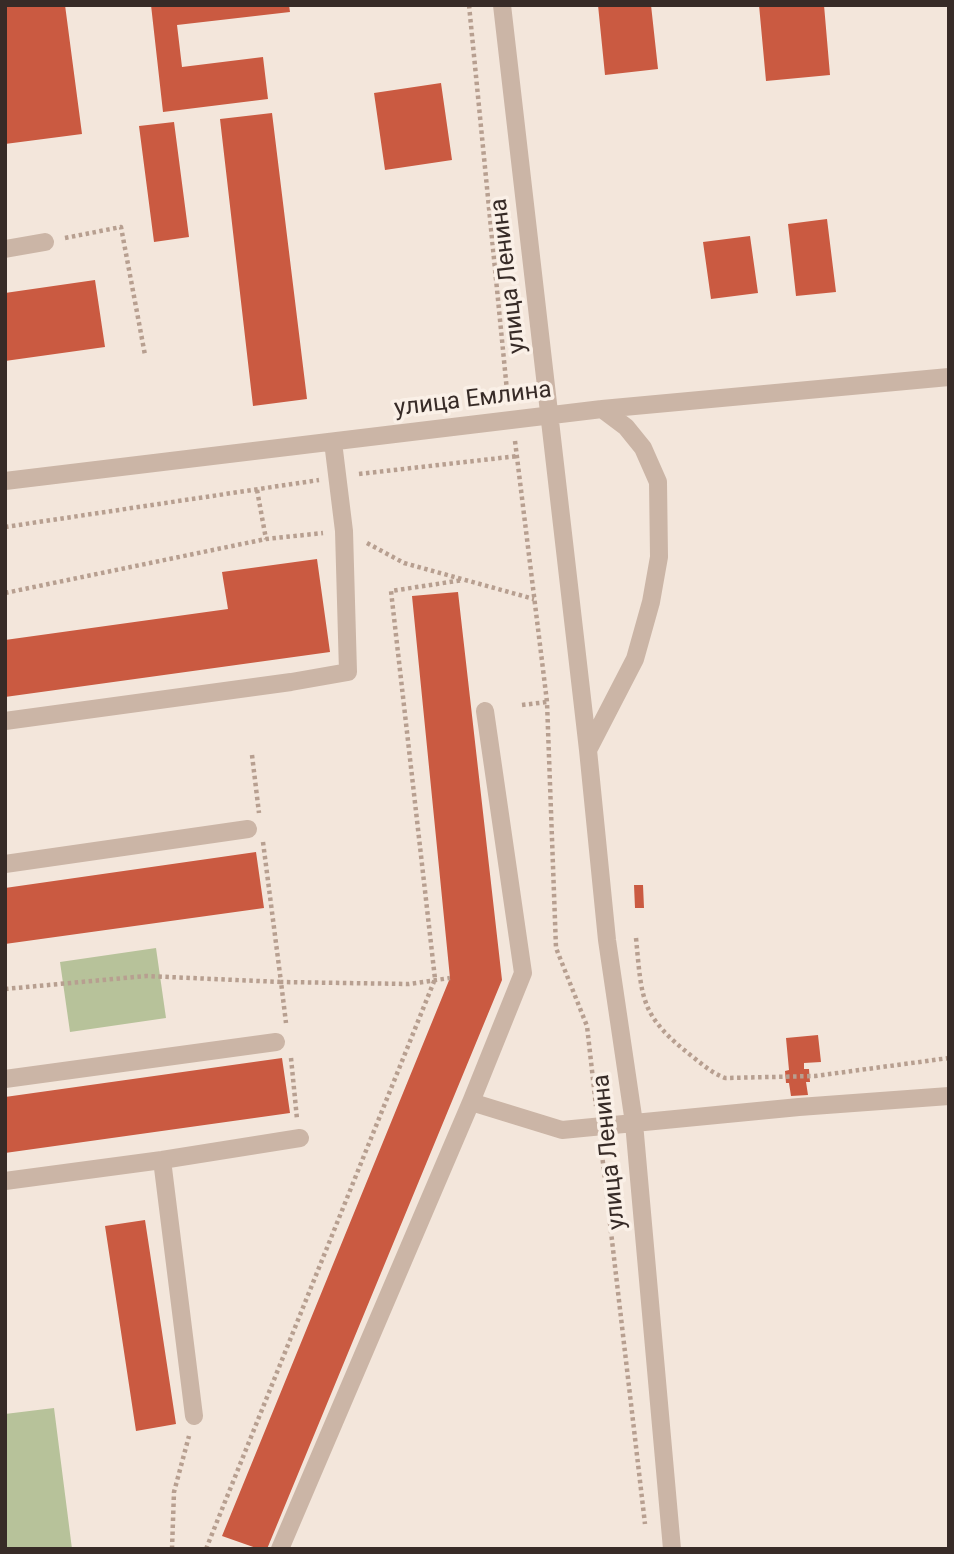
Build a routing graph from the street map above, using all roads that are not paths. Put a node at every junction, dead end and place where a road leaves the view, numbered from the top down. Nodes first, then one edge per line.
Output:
1 (502, 5) edge
2 (45, 242) road end
3 (5, 249) edge
4 (949, 377) edge
5 (602, 409) junction
6 (549, 415) junction
7 (333, 442) junction
8 (5, 481) edge
9 (485, 711) dead end
10 (5, 721) edge
11 (588, 750) junction
12 (256, 825) road end
13 (5, 864) edge
14 (283, 1041) road end
15 (5, 1079) edge
16 (949, 1096) edge
17 (471, 1102) junction
18 (634, 1124) junction
19 (300, 1138) road end
20 (162, 1160) junction
21 (5, 1181) edge
22 (194, 1416) road end
23 (281, 1549) edge
24 (672, 1549) edge

1 - 6 street, улица Ленина
2 - 3 street
4 - 5 street, улица Емлина
5 - 6 street, улица Емлина
5 - 11 street
6 - 7 street, улица Емлина
6 - 11 street, улица Ленина
7 - 8 street, улица Емлина
7 - 10 street
9 - 17 street
11 - 18 street, улица Ленина
12 - 13 street
14 - 15 street
16 - 18 street
17 - 18 street
17 - 23 street
18 - 24 street, улица Ленина
19 - 20 street
20 - 21 street
20 - 22 street

